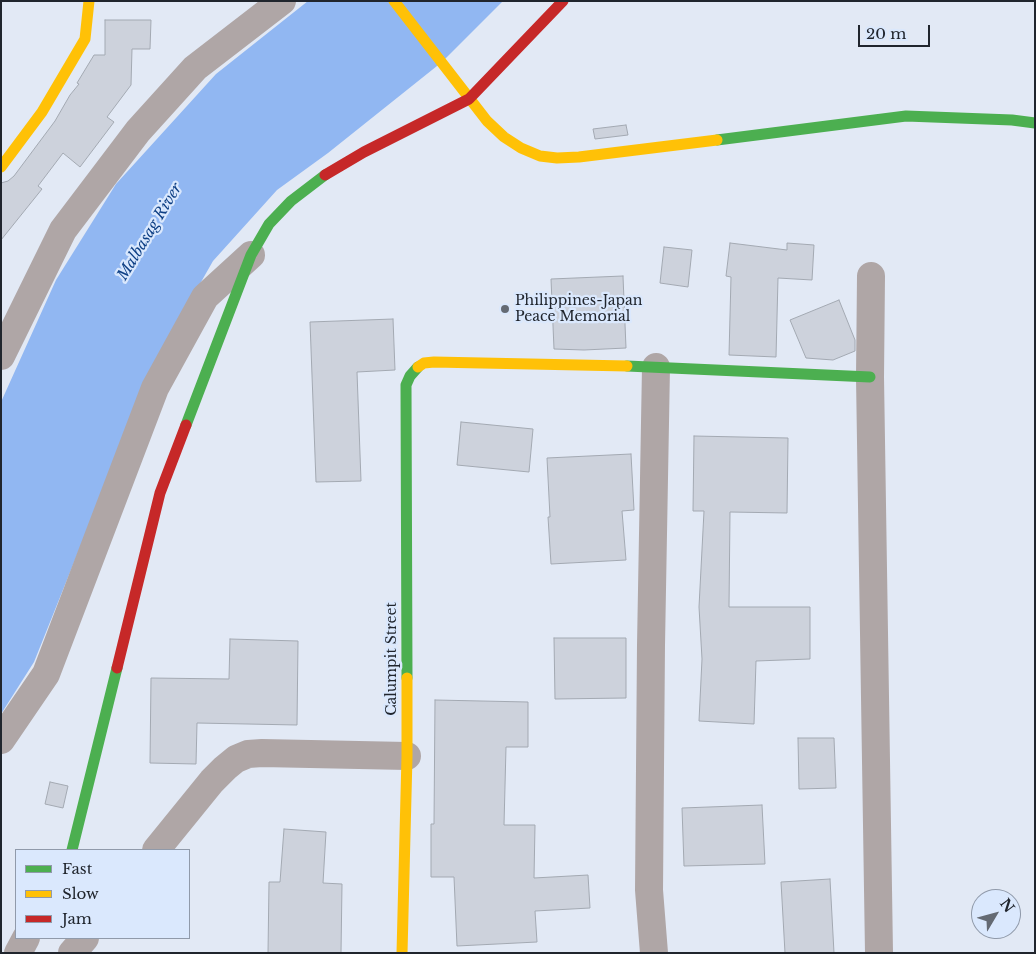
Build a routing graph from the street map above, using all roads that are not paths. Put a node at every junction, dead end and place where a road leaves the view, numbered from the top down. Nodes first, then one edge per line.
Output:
1 (89, 1) edge
2 (282, 1) edge
3 (394, 1) edge
4 (563, 1) edge
5 (469, 99) junction
6 (1035, 122) edge
7 (1, 167) edge
8 (251, 255) junction
9 (871, 276) dead end
10 (1, 356) edge
11 (656, 367) junction
12 (870, 377) junction
13 (1, 740) edge
14 (407, 756) junction
15 (72, 849) edge
16 (157, 849) edge
17 (25, 939) edge
18 (84, 939) edge
19 (18, 953) edge
20 (72, 953) edge
21 (402, 953) edge
22 (654, 953) edge
23 (879, 953) edge

1 - 7 street
2 - 10 street
3 - 5 street
4 - 5 street
5 - 6 street
5 - 8 street
8 - 13 street
8 - 15 street
9 - 12 street
11 - 12 street
11 - 14 street, Calumpit Street
11 - 22 street
12 - 23 street
14 - 16 street
14 - 21 street, Calumpit Street
17 - 19 street
18 - 20 street

